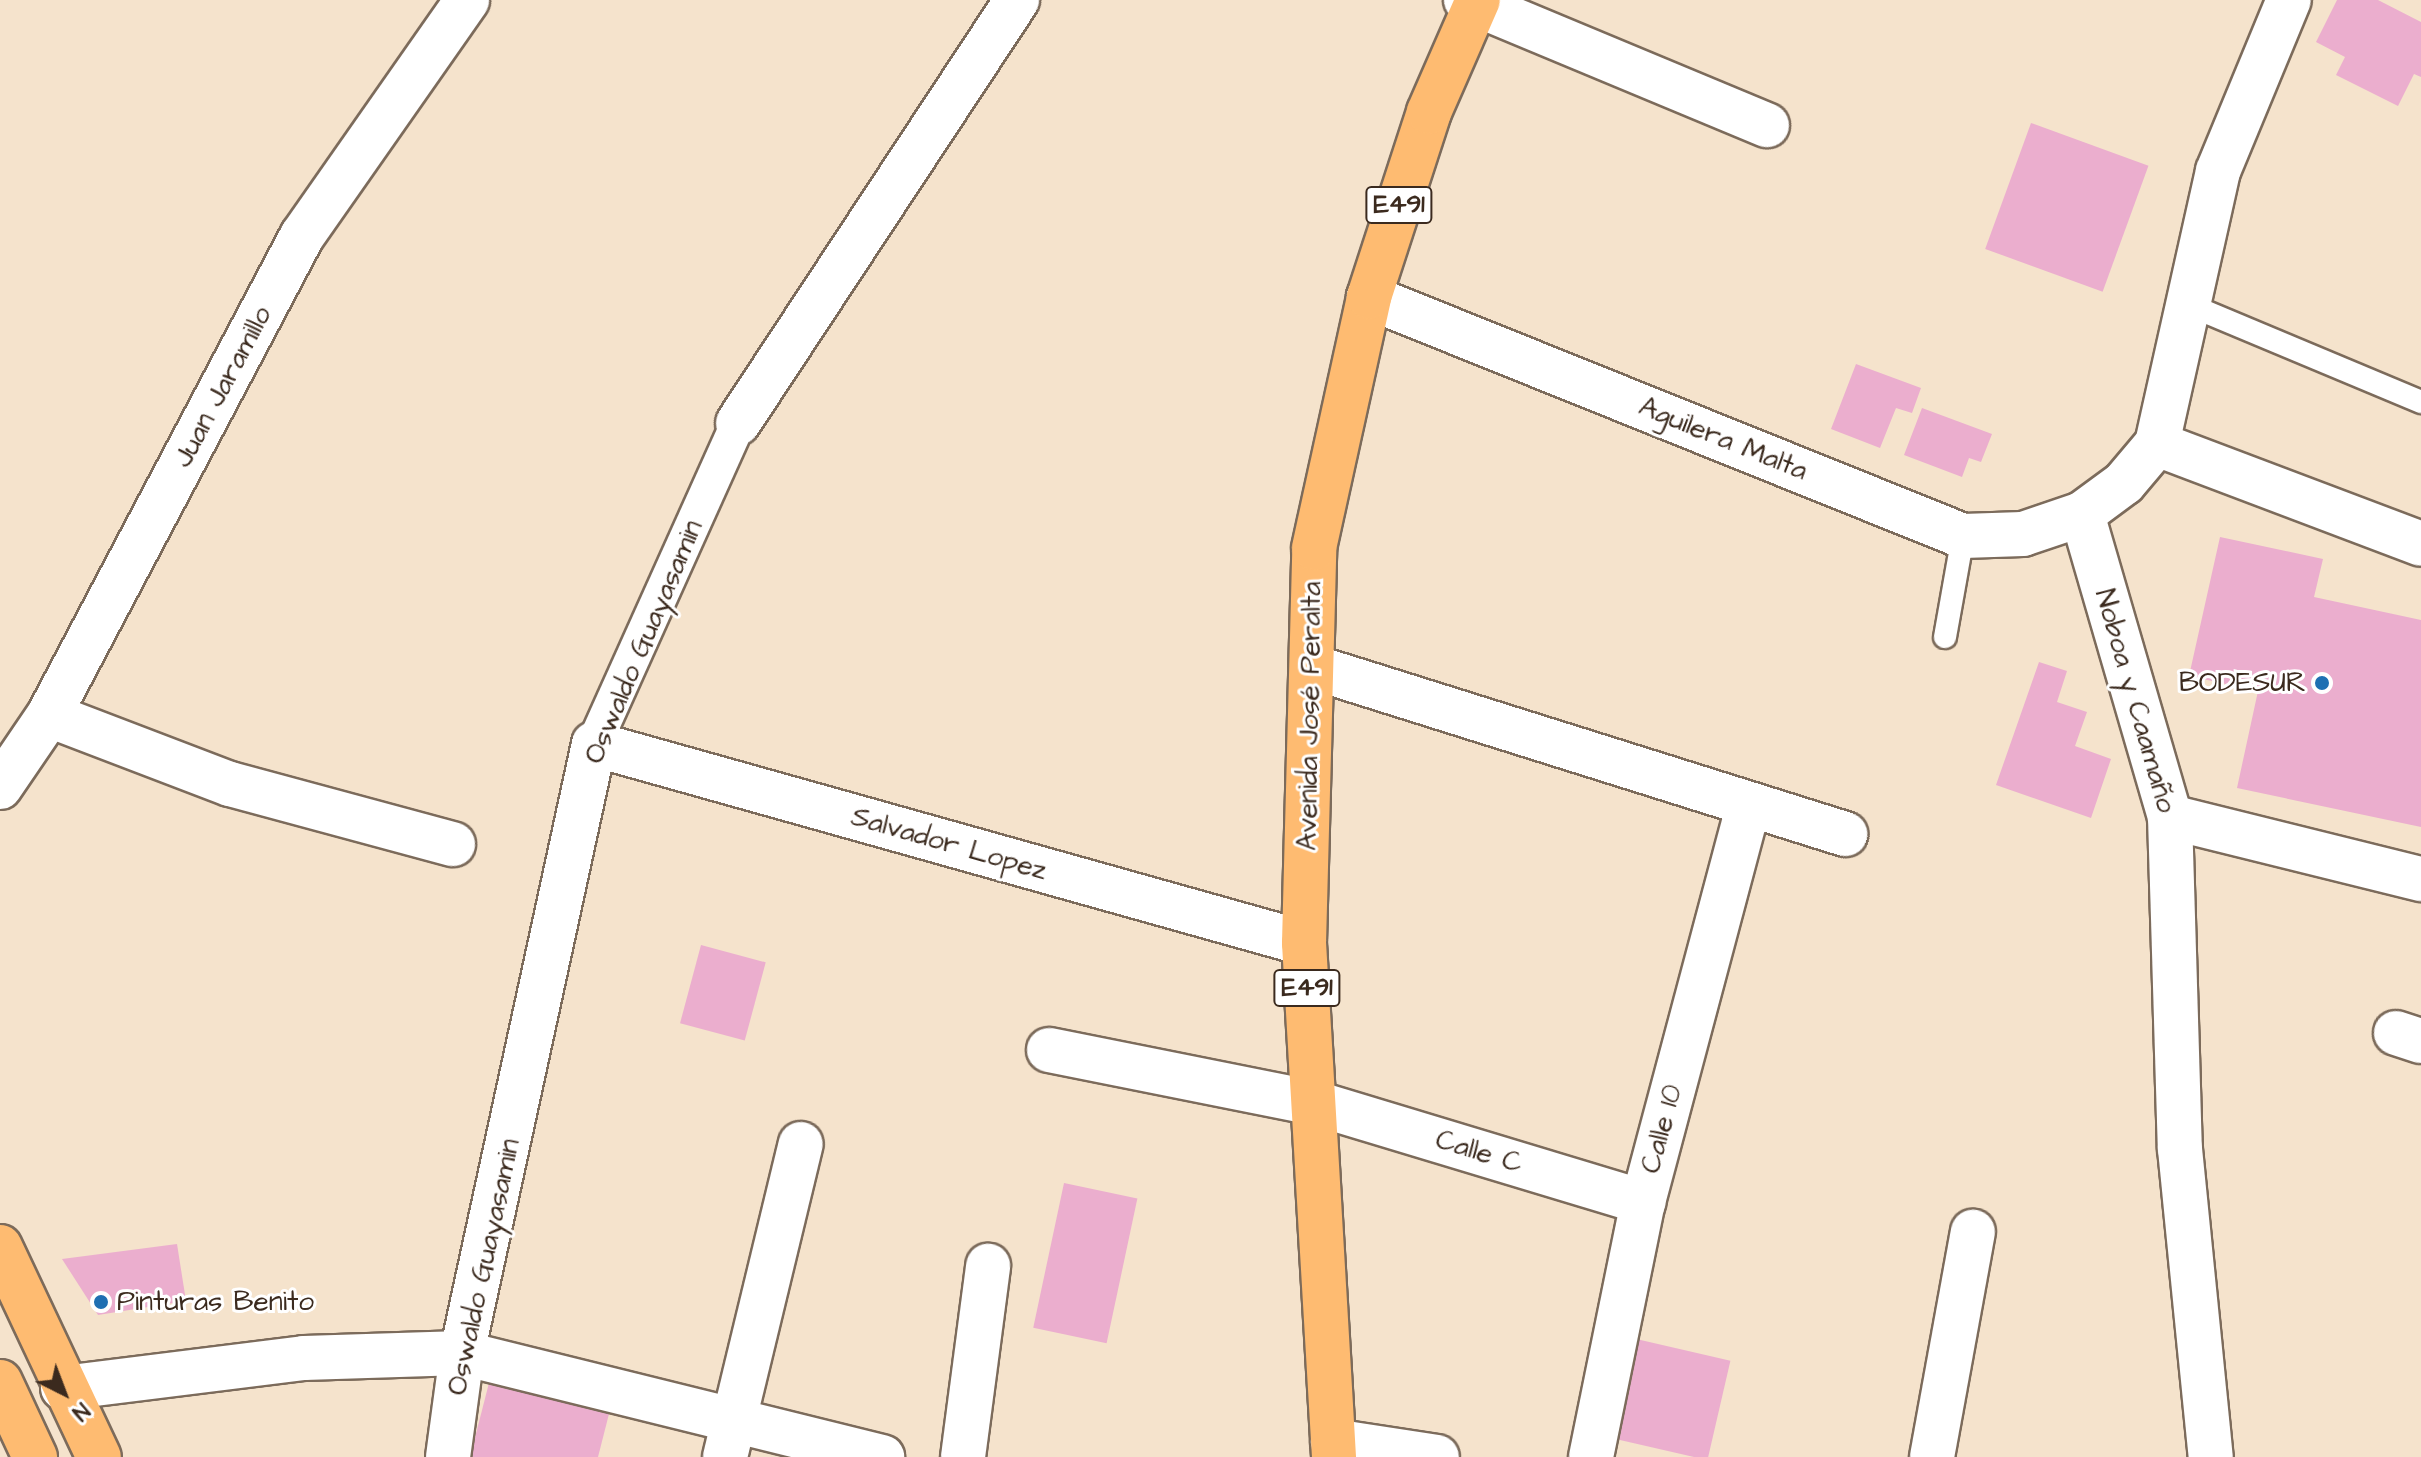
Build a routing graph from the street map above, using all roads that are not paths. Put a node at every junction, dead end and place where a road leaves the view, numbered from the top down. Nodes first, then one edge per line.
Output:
1 (467, 0) edge
2 (1017, 0) edge
3 (2289, 0) edge
4 (1473, 1) edge
5 (1767, 125) dead end
6 (1369, 297) junction
7 (2187, 304) junction
8 (2421, 402) edge
9 (738, 423) joint
10 (2157, 444) junction
11 (2082, 514) junction
12 (1963, 536) junction
13 (2421, 544) edge
14 (1945, 637) dead end
15 (1313, 667) junction
16 (49, 715) junction
17 (594, 744) junction
18 (0, 787) edge
19 (1749, 805) junction
20 (2170, 817) junction
21 (1845, 834) dead end
22 (453, 844) dead end
23 (2421, 879) edge
24 (1304, 943) junction
25 (1049, 1050) dead end
26 (1315, 1103) junction
27 (801, 1144) dead end
28 (1643, 1202) junction
29 (1973, 1232) dead end
30 (0, 1247) edge
31 (988, 1266) dead end
32 (462, 1353) junction
33 (0, 1382) edge
34 (63, 1388) junction
35 (729, 1440) edge
36 (1333, 1449) edge
37 (35, 1457) edge
38 (99, 1457) edge
39 (448, 1457) edge
40 (882, 1457) edge
41 (963, 1457) edge
42 (1437, 1457) edge
43 (1591, 1457) edge
44 (1932, 1457) edge
45 (2211, 1457) edge

1 - 16 street, Juan Jaramillo
2 - 9 street, Oswaldo Guayasamin
3 - 7 street
4 - 5 street
4 - 6 highway, Avenida José Peralta / E491
6 - 12 street, Aguilera Malta
6 - 15 highway, Avenida José Peralta / E491
7 - 8 lane
7 - 10 street
9 - 17 street, Oswaldo Guayasamin
10 - 11 street
10 - 13 street
11 - 12 street, Aguilera Malta
11 - 20 street, Noboa y Caamaño
12 - 14 lane
15 - 19 street
15 - 24 highway, Avenida José Peralta / E491
16 - 18 street, Juan Jaramillo
16 - 22 street
17 - 24 street, Salvador Lopez
17 - 32 street, Oswaldo Guayasamin
19 - 21 street
19 - 28 street, Calle 10
20 - 23 street
20 - 45 street, Noboa y Caamaño
24 - 26 highway, Avenida José Peralta / E491
25 - 26 street, Calle C
26 - 28 street, Calle C
26 - 36 highway, Avenida José Peralta / E491
27 - 35 street
28 - 43 street, Calle 10
29 - 44 street
30 - 34 highway
31 - 41 street
32 - 34 street
32 - 35 street
32 - 39 street, Oswaldo Guayasamin
33 - 37 highway
34 - 38 highway
35 - 40 street
36 - 42 street

